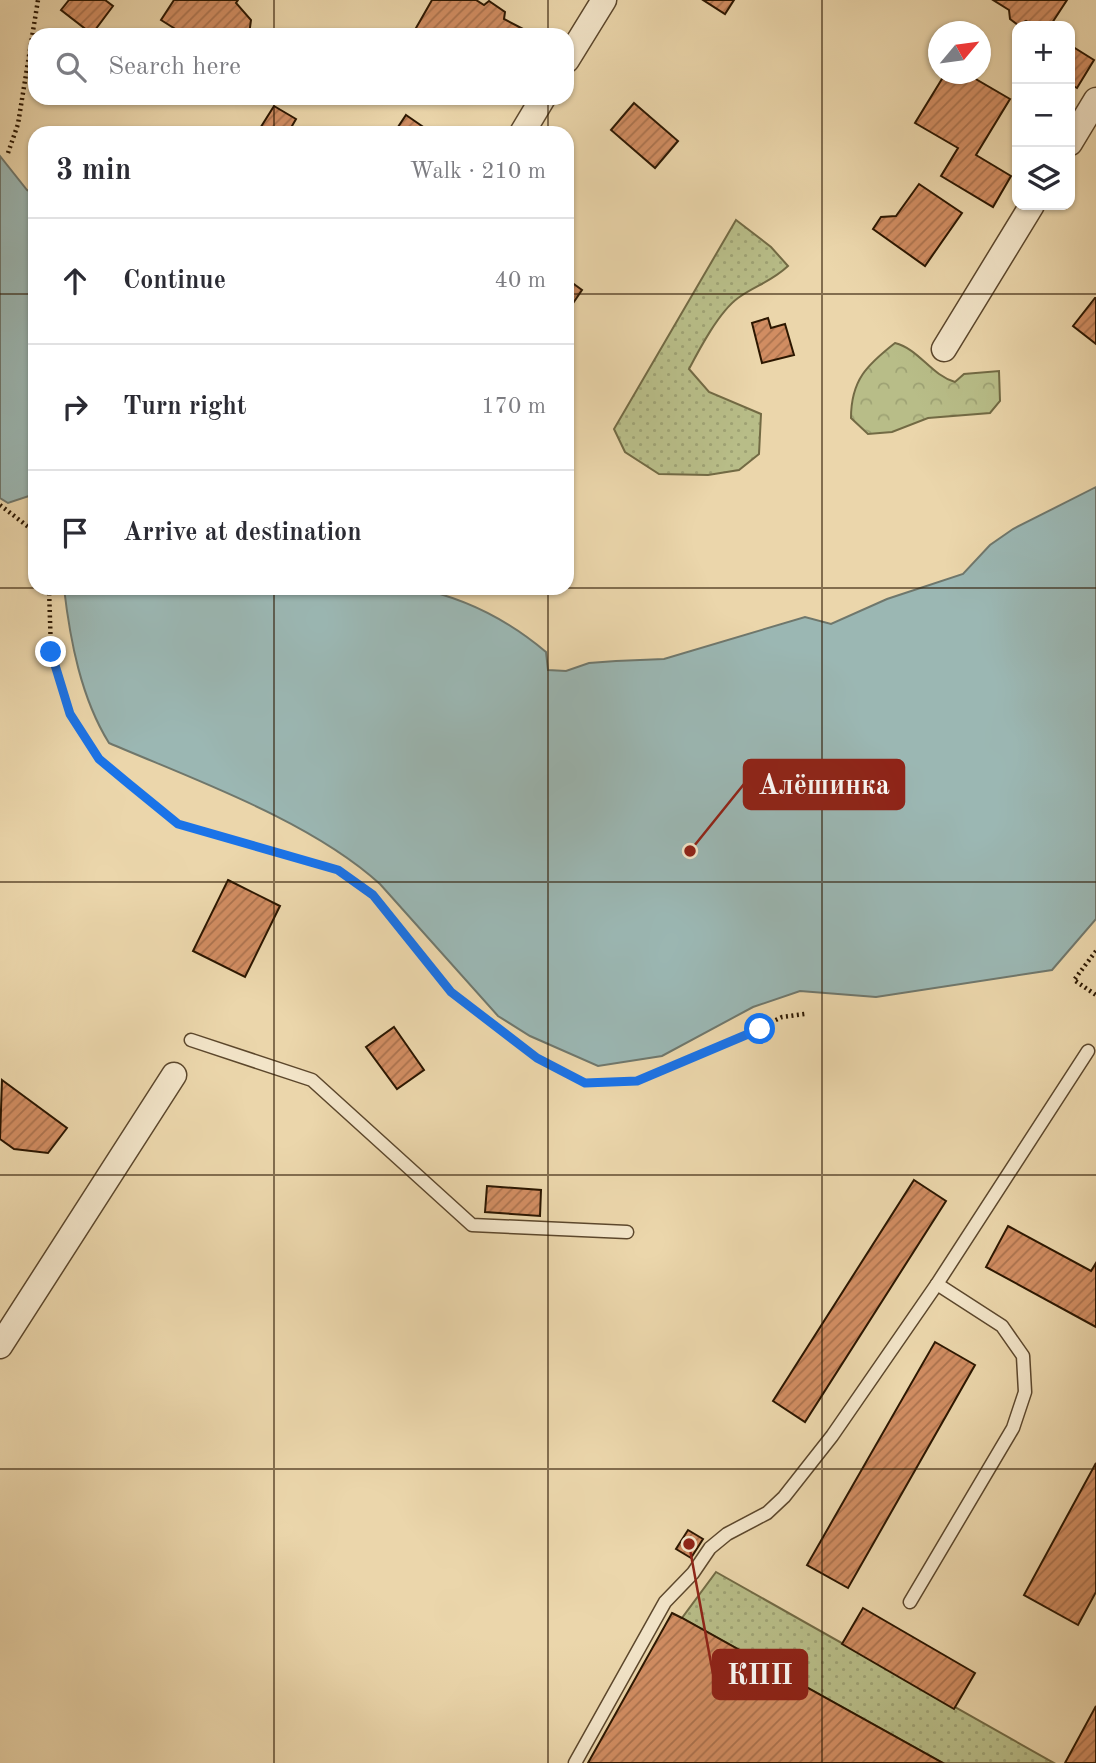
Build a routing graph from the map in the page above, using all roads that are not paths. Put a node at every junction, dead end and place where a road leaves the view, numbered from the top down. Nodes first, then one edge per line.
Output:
1 (604, 0) edge
2 (574, 49) edge
3 (1096, 100) edge
4 (539, 105) edge
5 (526, 126) edge
6 (1075, 135) edge
7 (1029, 210) edge
8 (944, 349) dead end
9 (191, 1040) dead end
10 (1088, 1051) dead end
11 (174, 1075) dead end
12 (627, 1232) dead end
13 (937, 1284) junction
14 (0, 1346) edge
15 (910, 1602) dead end
16 (575, 1763) edge

1 - 2 street
3 - 6 street
4 - 5 street
7 - 8 street
9 - 12 lane
10 - 13 lane
11 - 14 street
13 - 15 lane
13 - 16 lane

